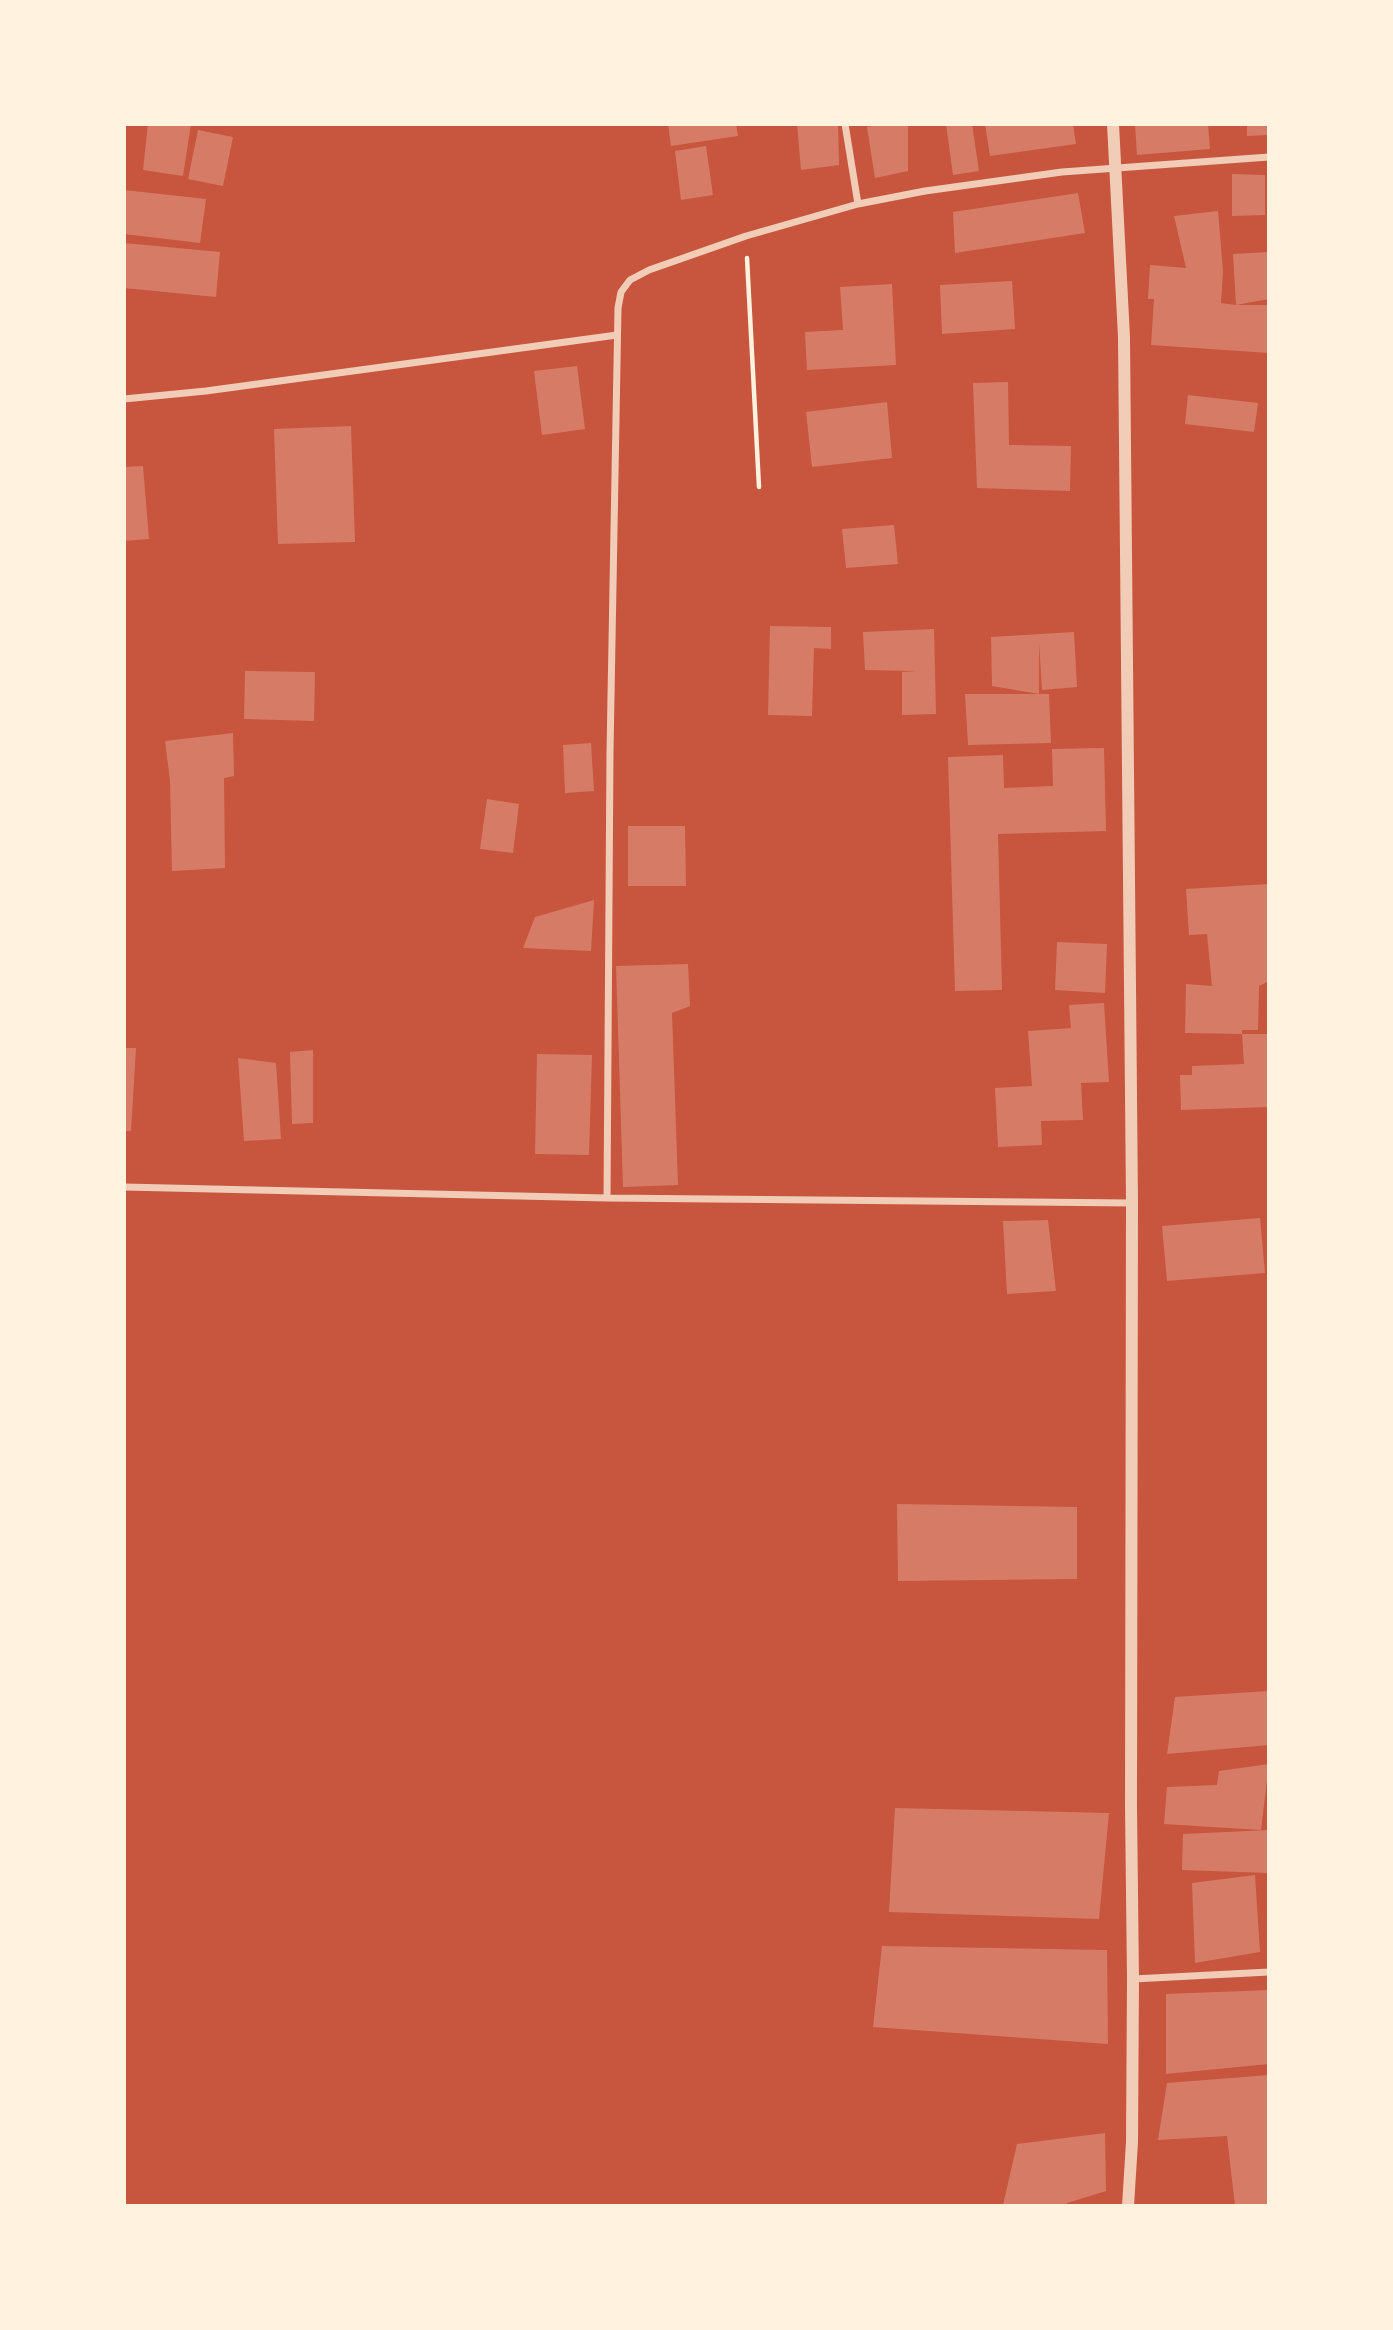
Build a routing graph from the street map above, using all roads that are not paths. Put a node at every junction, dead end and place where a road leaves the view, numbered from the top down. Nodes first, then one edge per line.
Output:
1 (845, 124) edge
2 (1113, 124) edge
3 (1269, 157) edge
4 (1115, 169) junction
5 (858, 204) junction
6 (617, 335) junction
7 (124, 399) edge
8 (124, 1187) edge
9 (607, 1198) junction
10 (1132, 1203) junction
11 (1269, 1972) edge
12 (1133, 1979) junction
13 (1128, 2206) edge

1 - 5 street
2 - 4 street
3 - 4 street
4 - 5 street
4 - 10 street
5 - 6 street
6 - 7 street
6 - 9 street
8 - 9 street
9 - 10 street
10 - 12 street
11 - 12 street
12 - 13 street

